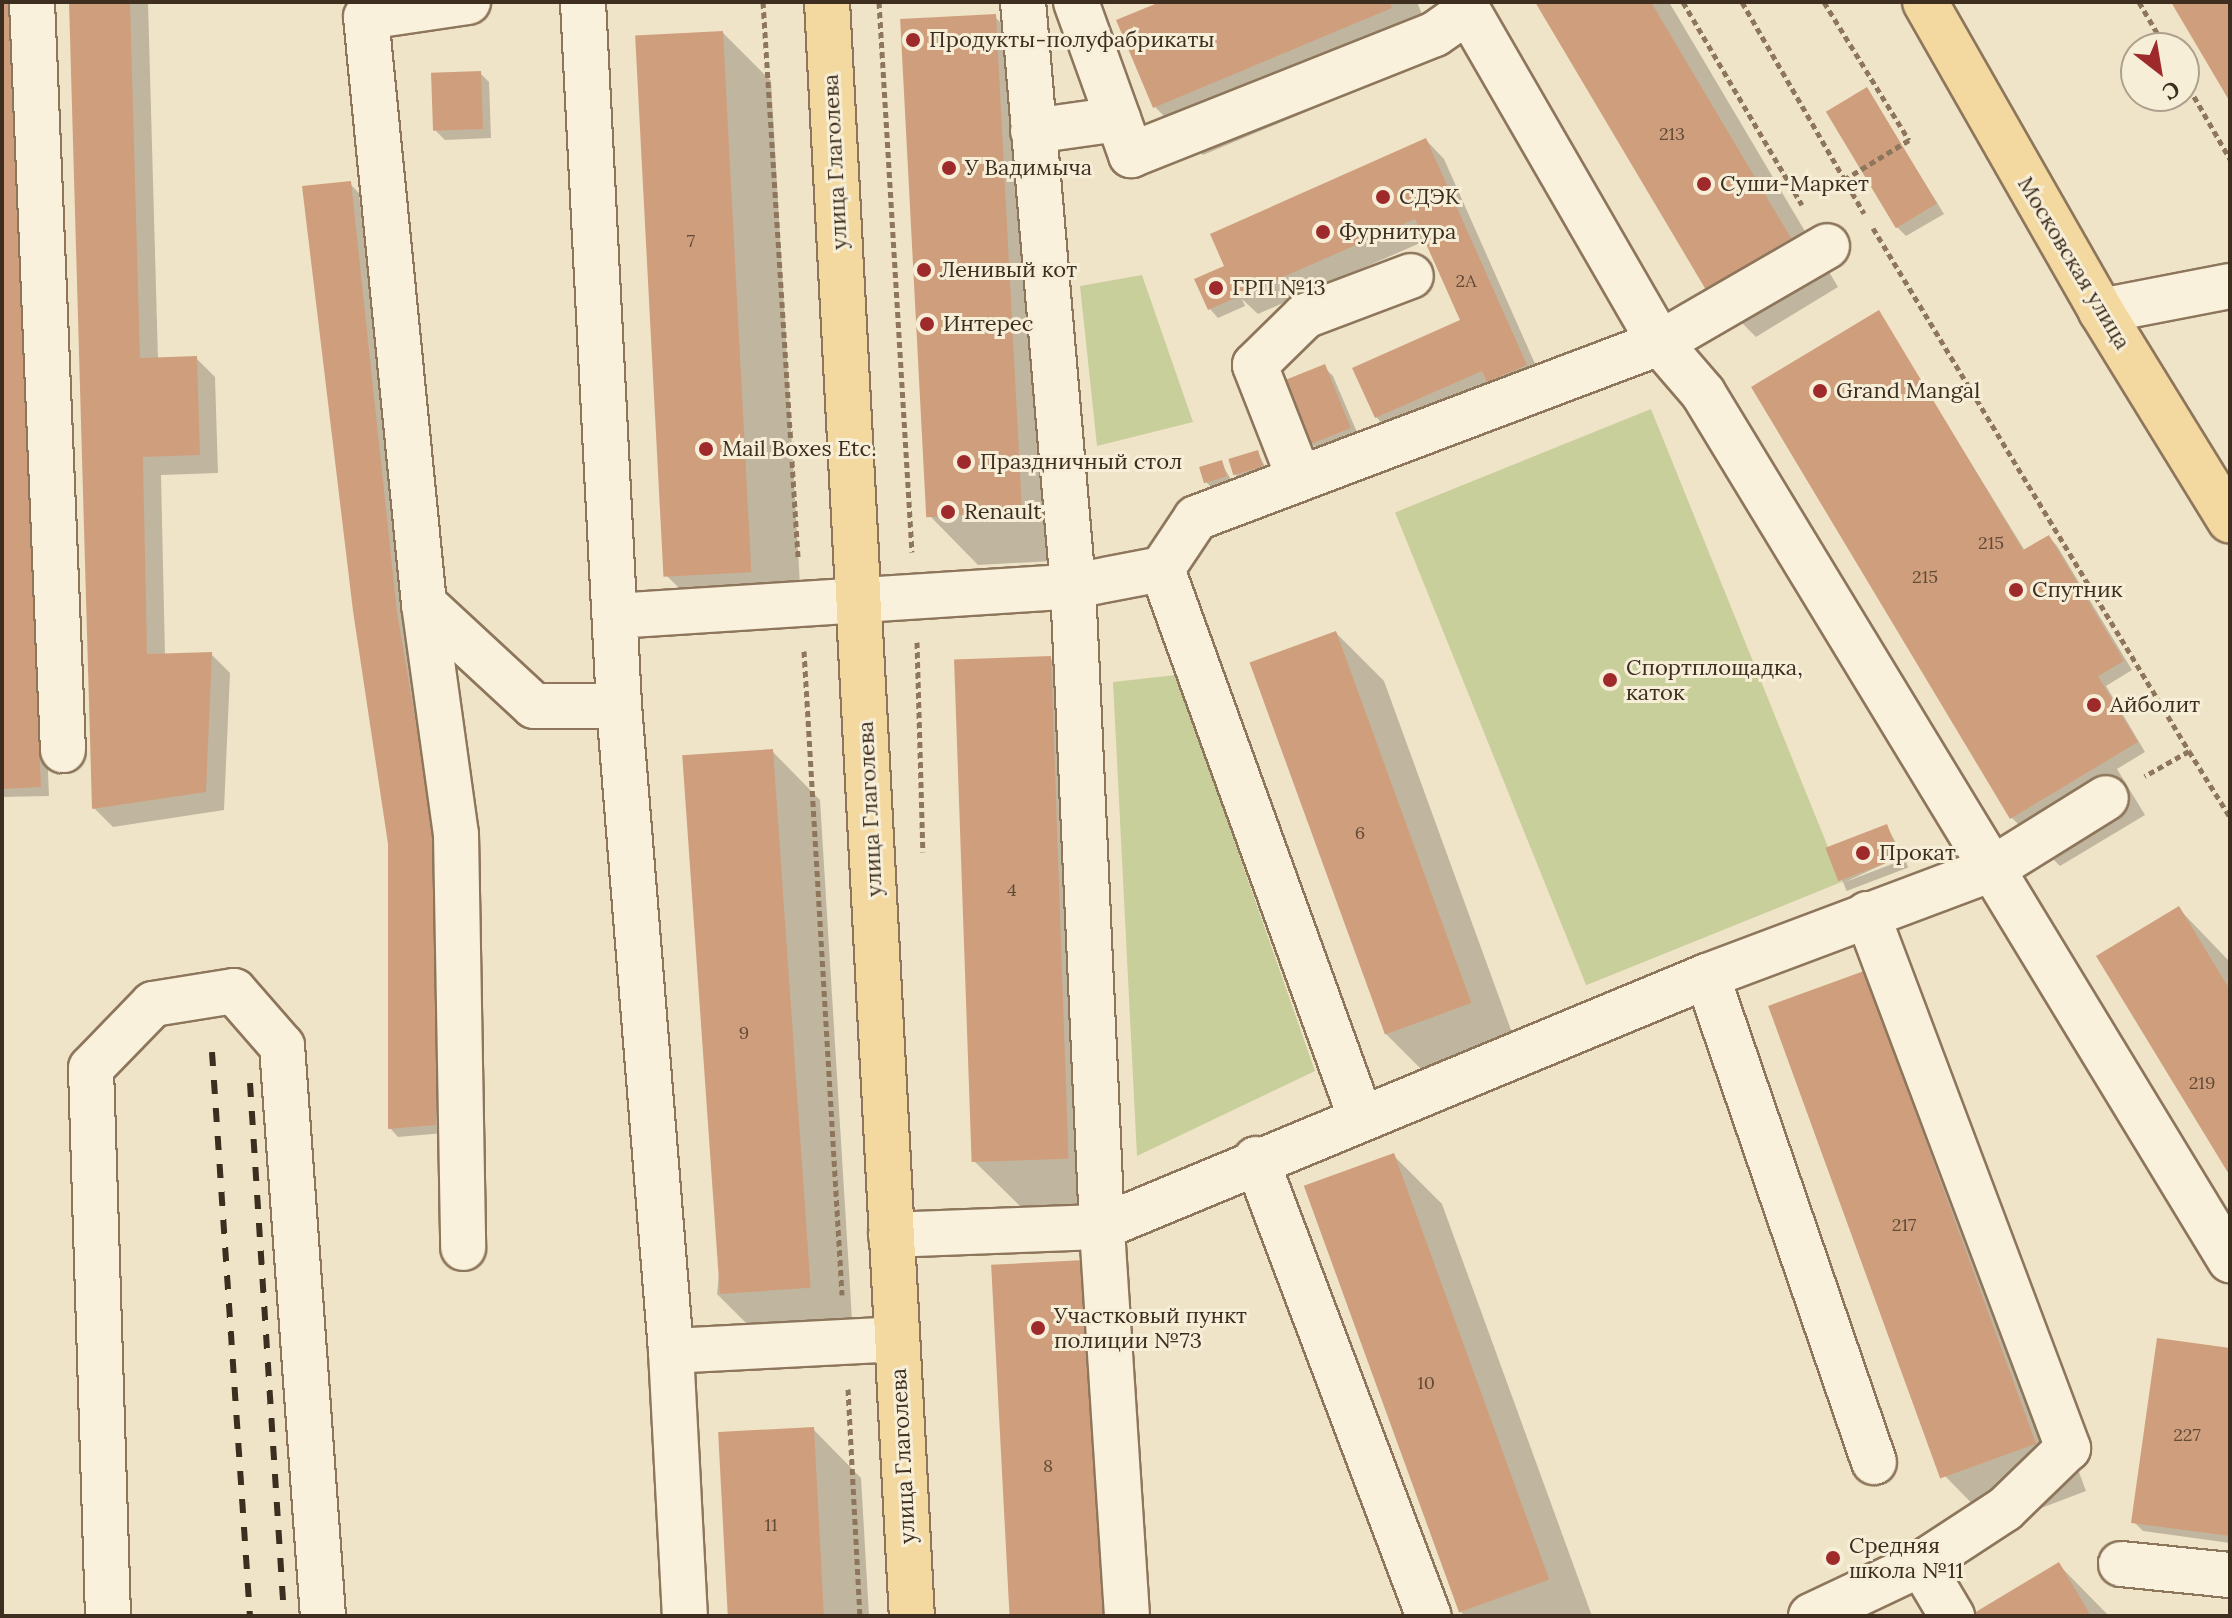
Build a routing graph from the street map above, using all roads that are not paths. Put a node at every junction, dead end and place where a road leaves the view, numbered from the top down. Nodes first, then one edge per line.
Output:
1 (32, 2) edge
2 (468, 2) edge
3 (583, 2) edge
4 (827, 2) edge
5 (1023, 2) edge
6 (1076, 2) edge
7 (1925, 2) edge
8 (1465, 6) edge
9 (1118, 119) junction
10 (1033, 131) junction
11 (1827, 246) road end
12 (1411, 276) dead end
13 (2230, 286) edge
14 (2101, 311) junction
15 (1660, 343) junction
16 (1298, 475) junction
17 (2230, 521) edge
18 (1162, 569) junction
19 (1073, 586) junction
20 (860, 600) junction
21 (424, 604) junction
22 (615, 616) junction
23 (619, 706) junction
24 (63, 750) dead end
25 (2106, 798) road end
26 (1992, 869) junction
27 (1867, 914) junction
28 (1707, 976) junction
29 (1360, 1116) junction
30 (1256, 1159) junction
31 (1102, 1227) junction
32 (891, 1235) junction
33 (463, 1248) dead end
34 (2230, 1260) edge
35 (897, 1339) junction
36 (671, 1351) junction
37 (1874, 1462) dead end
38 (1921, 1564) junction
39 (2121, 1564) dead end
40 (2228, 1580) edge
41 (108, 1616) edge
42 (323, 1616) edge
43 (685, 1616) edge
44 (912, 1616) edge
45 (1127, 1616) edge
46 (1429, 1616) edge
47 (1811, 1616) edge
48 (1952, 1616) edge

1 - 24 lane
2 - 21 lane
3 - 22 lane
4 - 20 main road, улица Глаголева
5 - 10 lane
6 - 9 lane
7 - 14 main road, Московская улица
8 - 9 lane
8 - 15 lane
9 - 10 lane
10 - 19 lane
11 - 15 lane
12 - 16 lane
13 - 14 lane
14 - 17 main road, Московская улица
15 - 16 lane
15 - 26 lane
16 - 18 lane
18 - 19 lane
18 - 29 lane
19 - 20 lane
19 - 31 lane
20 - 22 lane
20 - 32 main road, улица Глаголева
21 - 23 lane
21 - 33 lane
22 - 23 lane
23 - 36 lane
25 - 26 lane
26 - 27 lane
26 - 34 lane
27 - 28 lane
27 - 38 lane
28 - 29 lane
28 - 37 lane
29 - 30 lane
30 - 31 lane
30 - 46 lane
31 - 32 lane
31 - 45 lane
32 - 35 main road, улица Глаголева
35 - 36 lane
35 - 44 main road, улица Глаголева
36 - 43 lane
38 - 47 lane
38 - 48 lane
39 - 40 lane
41 - 42 lane

